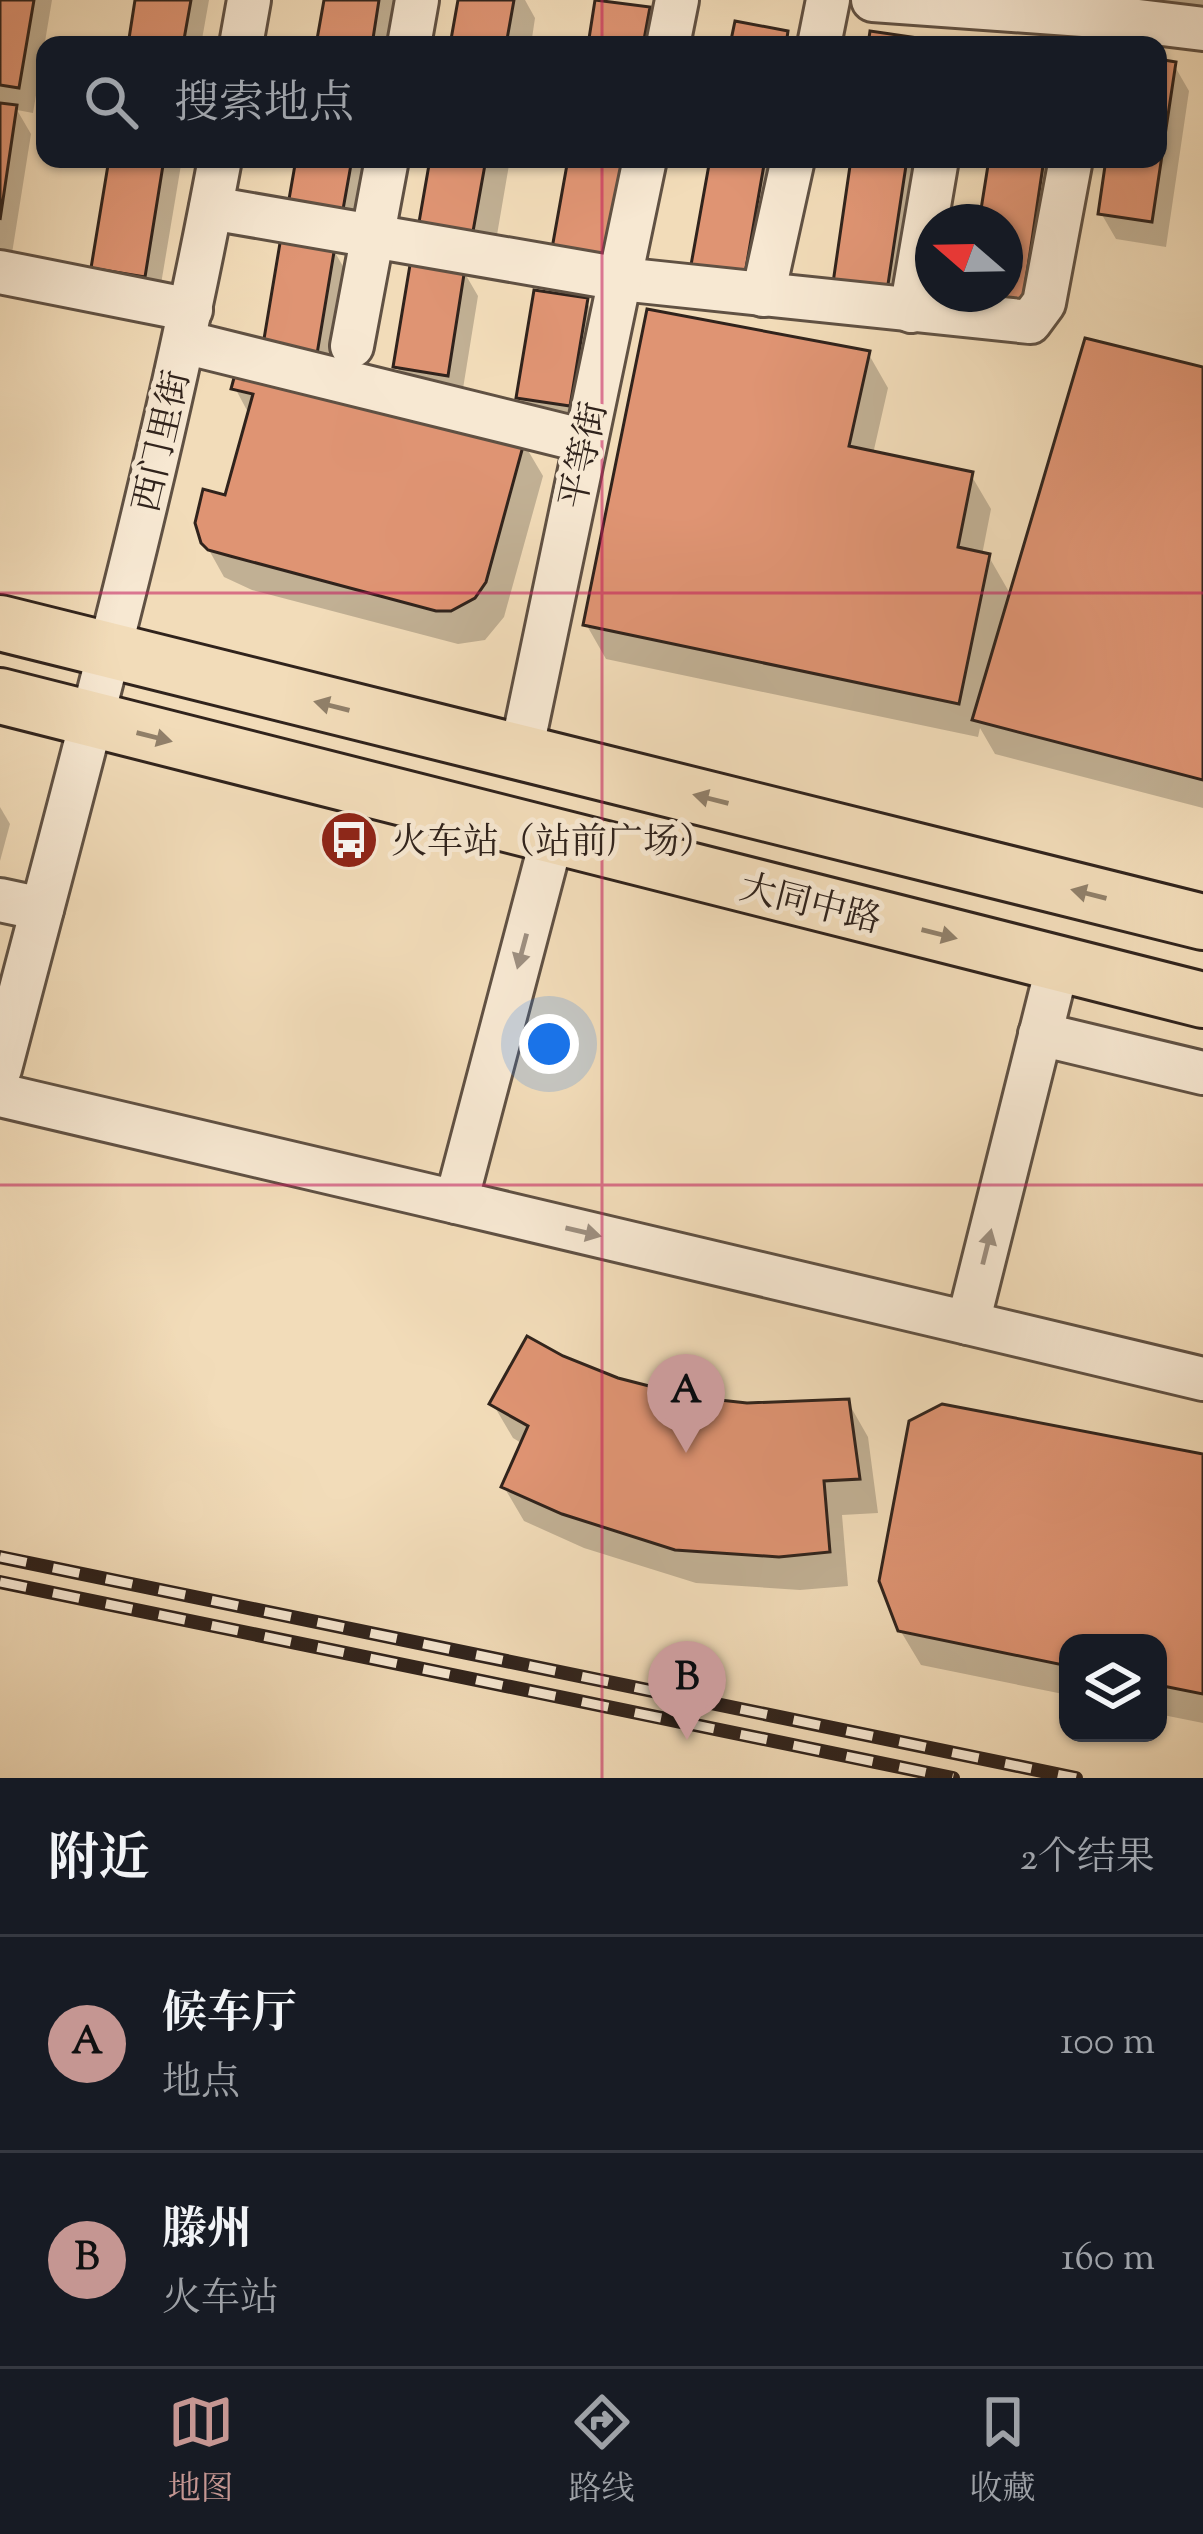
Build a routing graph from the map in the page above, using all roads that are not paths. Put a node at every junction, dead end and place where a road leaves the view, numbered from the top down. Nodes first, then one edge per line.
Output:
1 (249, 0) edge
2 (417, 0) edge
3 (677, 0) edge
4 (828, 0) edge
5 (872, 0) edge
6 (959, 26) edge
7 (1203, 29) edge
8 (1094, 30) edge
9 (243, 36) edge
10 (411, 36) edge
11 (670, 36) edge
12 (820, 36) edge
13 (218, 168) edge
14 (385, 168) edge
15 (643, 168) edge
16 (792, 168) edge
17 (935, 168) edge
18 (1069, 168) edge
19 (211, 208) junction
20 (372, 236) junction
21 (0, 272) edge
22 (621, 279) junction
23 (764, 295) junction
24 (911, 311) junction
25 (188, 326) junction
26 (352, 346) dead end
27 (585, 441) junction
28 (0, 623) edge
29 (110, 652) junction
30 (0, 696) edge
31 (92, 721) junction
32 (521, 752) junction
33 (551, 838) junction
34 (0, 900) edge
35 (42, 909) junction
36 (1203, 922) edge
37 (1058, 964) junction
38 (1203, 1000) edge
39 (1040, 1034) junction
40 (0, 1069) edge
41 (1203, 1073) edge
42 (0, 1095) edge
43 (456, 1202) junction
44 (968, 1323) junction
45 (1203, 1379) edge

1 - 9 street
2 - 10 street
3 - 11 street
4 - 12 street
5 - 6 street
6 - 8 street
7 - 8 street
13 - 19 street, 西门里街
14 - 20 street
15 - 22 street, 平等街
16 - 23 street
17 - 24 street
18 - 24 street
19 - 20 street
19 - 25 street, 西门里街
20 - 22 street
20 - 26 street
21 - 25 street
22 - 23 street
22 - 27 street, 平等街
23 - 24 street
25 - 27 street
25 - 29 street, 西门里街
27 - 32 street, 平等街
28 - 29 main road, 大同中路
29 - 31 street, 西门里街
32 -> 29 main road, 大同中路
30 - 31 main road, 大同中路
31 -> 33 main road, 大同中路
31 - 35 street, 西门里街
36 -> 32 main road, 大同中路
33 -> 37 main road, 大同中路
33 -> 43 street
34 - 35 street
35 - 40 street, 西门里街
37 - 38 main road, 大同中路
37 - 39 street
39 - 41 street
44 -> 39 street
42 - 43 street
43 -> 44 street
44 - 45 street

